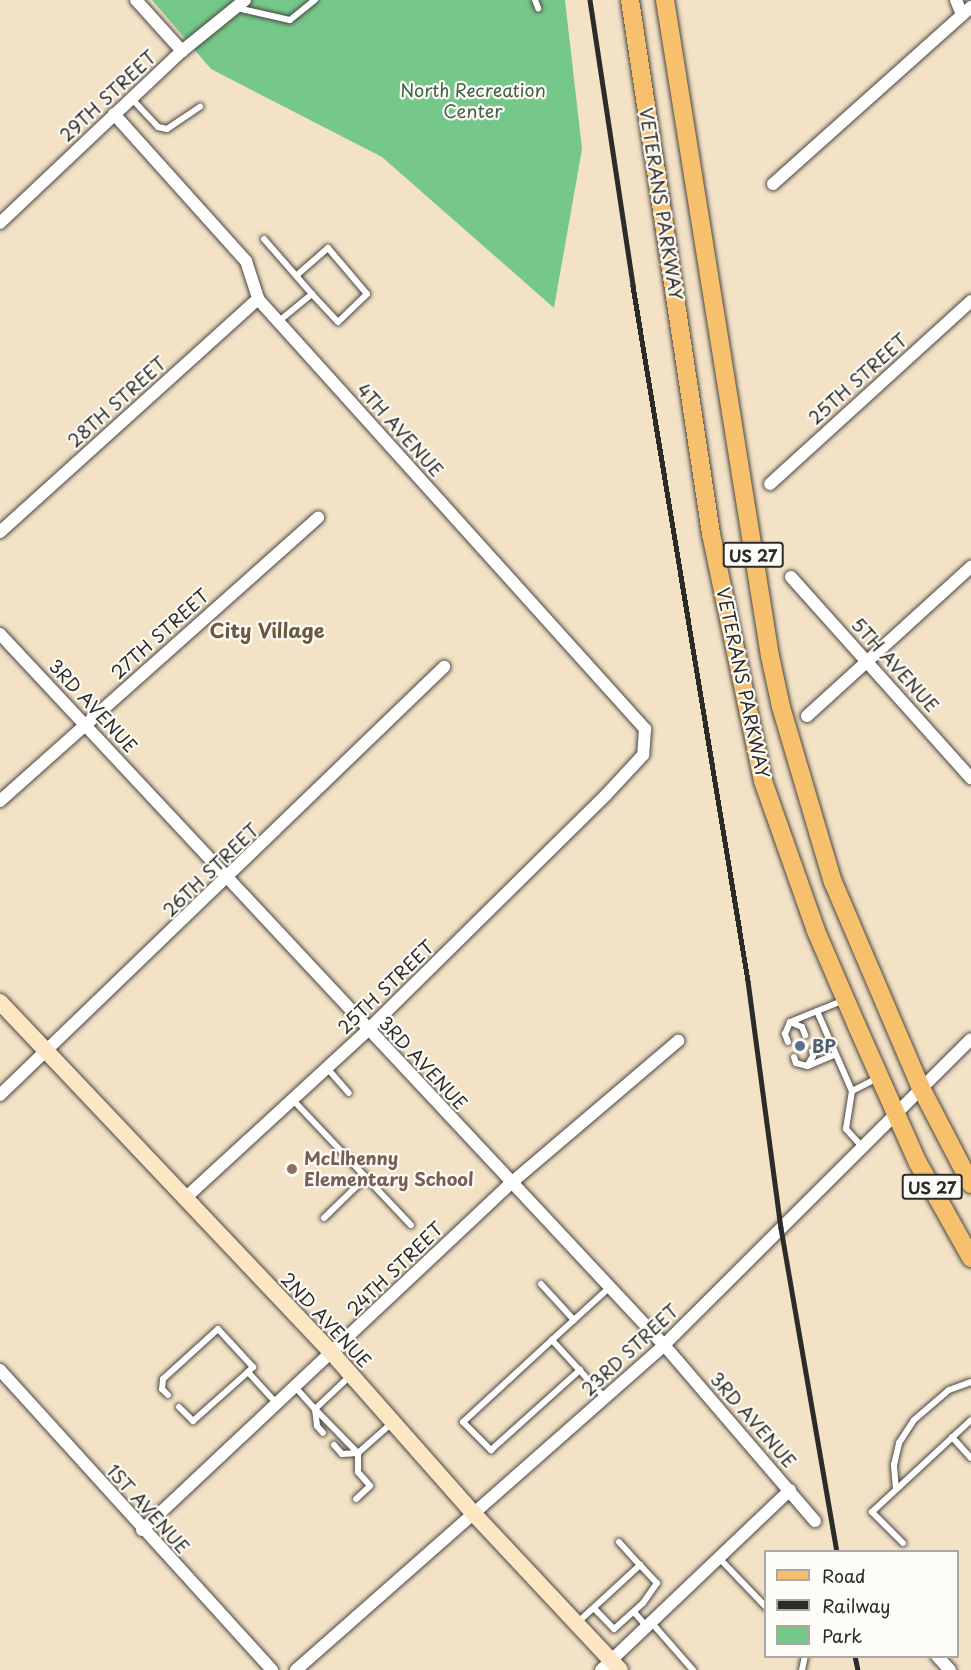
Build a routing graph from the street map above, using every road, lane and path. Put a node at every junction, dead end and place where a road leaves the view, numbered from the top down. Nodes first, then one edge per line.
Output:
1 (136, 0) edge
2 (315, 0) edge
3 (534, 0) edge
4 (630, 0) edge
5 (665, 0) edge
6 (956, 0) edge
7 (240, 4) edge
8 (538, 8) dead end
9 (966, 11) edge
10 (183, 51) junction
11 (131, 99) junction
12 (200, 107) dead end
13 (114, 114) junction
14 (773, 184) dead end
15 (0, 223) edge
16 (264, 239) dead end
17 (297, 275) junction
18 (312, 294) junction
19 (258, 299) junction
20 (971, 301) edge
21 (278, 322) junction
22 (770, 484) dead end
23 (318, 518) dead end
24 (0, 532) edge
25 (971, 567) edge
26 (791, 577) dead end
27 (0, 634) edge
28 (867, 661) junction
29 (444, 667) dead end
30 (807, 716) dead end
31 (85, 724) junction
32 (631, 768) joint
33 (971, 778) edge
34 (0, 801) edge
35 (230, 878) junction
36 (846, 999) junction
37 (0, 1002) edge
38 (817, 1011) junction
39 (790, 1022) junction
40 (368, 1030) junction
41 (805, 1035) dead end
42 (971, 1039) edge
43 (678, 1041) dead end
44 (788, 1042) dead end
45 (48, 1051) junction
46 (812, 1051) dead end
47 (836, 1054) junction
48 (794, 1057) dead end
49 (807, 1066) junction
50 (327, 1068) junction
51 (881, 1076) junction
52 (921, 1088) junction
53 (852, 1091) junction
54 (349, 1093) dead end
55 (0, 1095) edge
56 (293, 1100) junction
57 (897, 1115) junction
58 (863, 1148) junction
59 (366, 1177) junction
60 (510, 1184) junction
61 (971, 1184) edge
62 (184, 1199) junction
63 (324, 1218) dead end
64 (411, 1226) dead end
65 (971, 1258) edge
66 (541, 1284) dead end
67 (609, 1288) junction
68 (574, 1320) junction
69 (552, 1340) junction
70 (664, 1345) junction
71 (332, 1353) junction
72 (580, 1370) junction
73 (0, 1371) edge
74 (248, 1372) junction
75 (351, 1375) junction
76 (971, 1382) edge
77 (296, 1388) junction
78 (168, 1395) dead end
79 (605, 1398) junction
80 (277, 1405) junction
81 (179, 1407) dead end
82 (315, 1409) junction
83 (971, 1420) edge
84 (393, 1422) junction
85 (323, 1433) dead end
86 (952, 1437) junction
87 (334, 1445) dead end
88 (358, 1453) junction
89 (971, 1458) edge
90 (896, 1489) junction
91 (790, 1490) junction
92 (356, 1499) dead end
93 (475, 1515) junction
94 (815, 1521) dead end
95 (142, 1530) junction
96 (619, 1542) dead end
97 (903, 1544) dead end
98 (719, 1558) junction
99 (640, 1565) junction
100 (623, 1581) junction
101 (628, 1587) dead end
102 (609, 1594) junction
103 (614, 1600) dead end
104 (764, 1606) edge
105 (594, 1608) junction
106 (629, 1613) junction
107 (577, 1624) junction
108 (649, 1624) junction
109 (939, 1658) edge
110 (611, 1667) edge
111 (272, 1670) edge
112 (296, 1670) edge
113 (693, 1670) edge
114 (950, 1670) edge

1 - 10 street
2 - 7 lane
3 - 8 lane
4 - 36 main road, VETERANS PARKWAY / US 27
5 - 52 main road, VETERANS PARKWAY / US 27
6 - 9 street
7 - 10 street, 29TH STREET
9 - 14 street
10 - 11 street, 29TH STREET
11 - 12 lane
11 - 13 street, 29TH STREET
13 - 15 street, 29TH STREET
13 - 19 street, 4TH AVENUE
16 - 17 lane
17 - 18 lane
17 - 18 lane
18 - 21 lane
19 - 21 street, 4TH AVENUE
19 - 24 street, 28TH STREET
20 - 22 street, 25TH STREET
21 - 32 street, 4TH AVENUE
23 - 31 street, 27TH STREET
25 - 28 street
26 - 28 street, 5TH AVENUE
27 - 31 street, 3RD AVENUE
28 - 30 street
28 - 33 street, 5TH AVENUE
29 - 35 street, 26TH STREET
31 - 34 street, 27TH STREET
31 - 35 street, 3RD AVENUE
32 - 40 street, 25TH STREET
35 - 40 street, 3RD AVENUE
35 - 45 street, 26TH STREET
36 - 38 lane
36 - 51 main road, VETERANS PARKWAY / US 27
37 - 45 main road, 2ND AVENUE
38 - 39 lane
38 - 47 lane
39 - 41 lane
39 - 44 lane
40 - 50 street, 25TH STREET
40 - 60 street, 3RD AVENUE
42 - 52 street, 23RD STREET
43 - 60 street, 24TH STREET
45 - 55 street, 26TH STREET
45 - 62 main road, 2ND AVENUE
46 - 49 lane
47 - 49 lane
47 - 53 lane
48 - 49 lane
50 - 54 lane
50 - 56 street, 25TH STREET
51 - 53 lane
51 - 57 main road, VETERANS PARKWAY / US 27
52 - 57 street, 23RD STREET
52 - 61 main road, VETERANS PARKWAY / US 27
53 - 58 lane
56 - 59 lane
56 - 62 street, 25TH STREET
57 - 58 street, 23RD STREET
57 - 65 main road, VETERANS PARKWAY / US 27
58 - 70 street, 23RD STREET
59 - 63 lane
59 - 64 lane
60 - 67 street, 3RD AVENUE
60 - 71 street, 24TH STREET
62 - 71 main road, 2ND AVENUE
66 - 68 lane
67 - 68 lane
67 - 70 street, 3RD AVENUE
68 - 69 lane
69 - 72 lane
69 - 72 lane
70 - 79 street, 23RD STREET
70 - 91 street, 3RD AVENUE
71 - 75 main road, 2ND AVENUE
71 - 77 street, 24TH STREET
72 - 79 lane
73 - 95 street, 1ST AVENUE
74 - 78 lane
74 - 80 lane
74 - 81 lane
75 - 82 lane
75 - 84 main road, 2ND AVENUE
76 - 90 lane
77 - 80 street, 24TH STREET
77 - 82 lane
79 - 93 street, 23RD STREET
80 - 95 street, 24TH STREET
82 - 85 lane
82 - 88 lane
83 - 86 lane
84 - 88 lane
84 - 93 main road, 2ND AVENUE
86 - 89 lane
86 - 90 lane
87 - 88 lane
88 - 92 lane
90 - 97 lane
91 - 94 street, 3RD AVENUE
91 - 98 street
93 - 107 main road, 2ND AVENUE
93 - 112 street, 23RD STREET
95 - 111 street, 1ST AVENUE
96 - 99 lane
98 - 104 lane
98 - 108 street
99 - 100 lane
99 - 106 lane
100 - 101 lane
100 - 102 lane
102 - 103 lane
102 - 105 lane
105 - 106 lane
105 - 107 lane
106 - 108 lane
107 - 110 main road, 2ND AVENUE
108 - 110 street
108 - 113 lane
109 - 114 street

